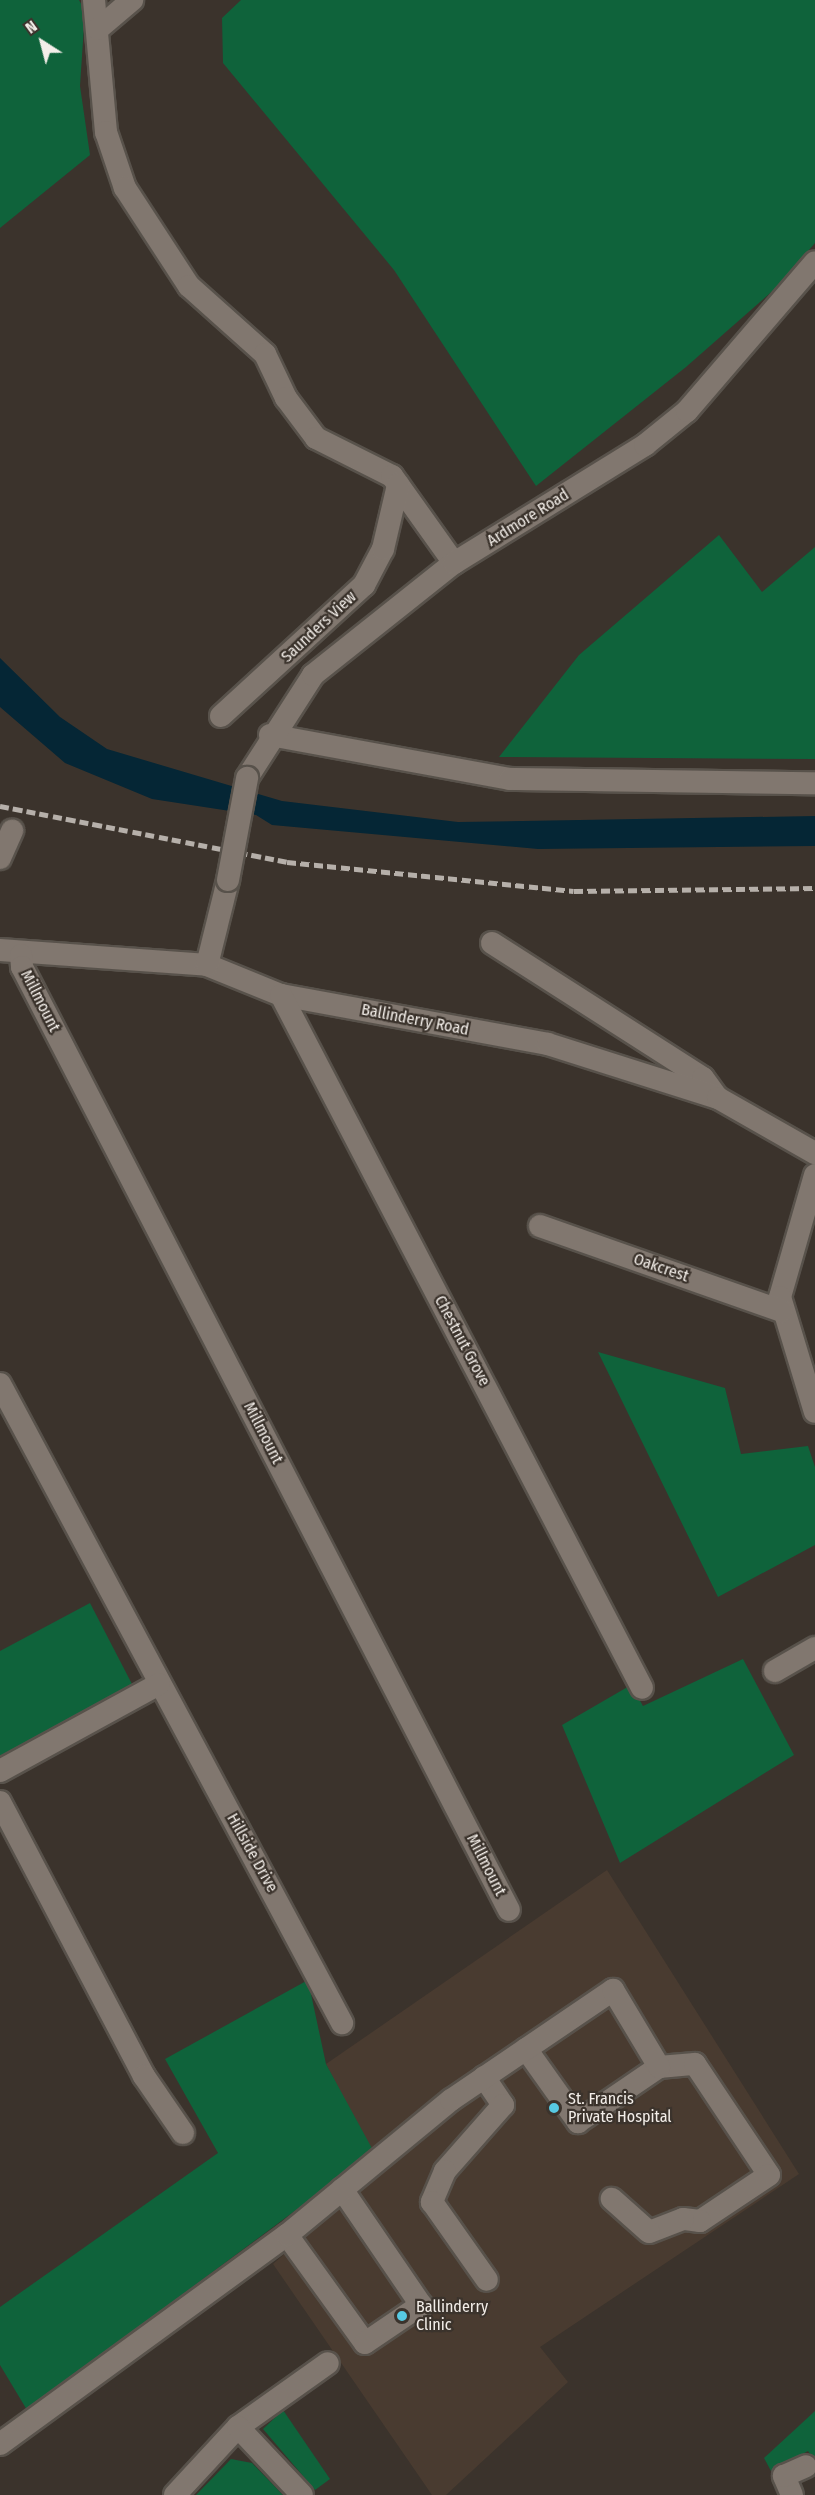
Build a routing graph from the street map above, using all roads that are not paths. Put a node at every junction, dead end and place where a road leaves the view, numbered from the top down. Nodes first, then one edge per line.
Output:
1 (94, 0) edge
2 (132, 0) edge
3 (99, 29) junction
4 (815, 262) edge
5 (398, 485) junction
6 (454, 564) junction
7 (221, 716) dead end
8 (270, 735) junction
9 (815, 783) edge
10 (12, 831) dead end
11 (0, 858) edge
12 (492, 943) dead end
13 (10, 952) edge
14 (207, 965) junction
15 (281, 995) junction
16 (718, 1098) junction
17 (815, 1153) edge
18 (815, 1175) edge
19 (540, 1226) dead end
20 (782, 1311) junction
21 (0, 1384) edge
22 (815, 1412) edge
23 (815, 1647) edge
24 (775, 1671) dead end
25 (159, 1684) junction
26 (642, 1688) dead end
27 (0, 1771) edge
28 (0, 1802) edge
29 (509, 1910) dead end
30 (342, 2024) dead end
31 (526, 2049) junction
32 (659, 2067) junction
33 (484, 2077) junction
34 (183, 2133) dead end
35 (342, 2189) junction
36 (612, 2199) dead end
37 (287, 2235) junction
38 (487, 2280) dead end
39 (328, 2363) dead end
40 (238, 2427) junction
41 (0, 2444) edge
42 (806, 2466) dead end
43 (175, 2495) edge
44 (302, 2495) edge
45 (792, 2495) edge

1 - 3 street
2 - 3 street
3 - 5 street
4 - 6 street, Ardmore Road
5 - 6 street
5 - 7 street, Saunders View
6 - 8 street, Ardmore Road
8 - 9 street
8 - 14 street, Ardmore Road, bridge
10 - 11 street
12 - 16 street
13 - 14 street, Ballinderry Road
13 - 29 street, Millmount
14 - 15 street, Ballinderry Road
15 - 16 street, Ballinderry Road
15 - 26 street, Chestnut Grove
16 - 17 street, Ballinderry Road
18 - 20 street
19 - 20 street, Oakcrest
20 - 22 street
21 - 25 street, Hillside Drive
23 - 24 street
25 - 27 street
25 - 30 street, Hillside Drive
28 - 34 street
31 - 32 street
31 - 32 street
31 - 33 street
32 - 36 street
33 - 35 street
33 - 38 street
35 - 37 street
35 - 37 street
37 - 41 street
39 - 40 street
40 - 43 street
40 - 44 street
42 - 45 street

